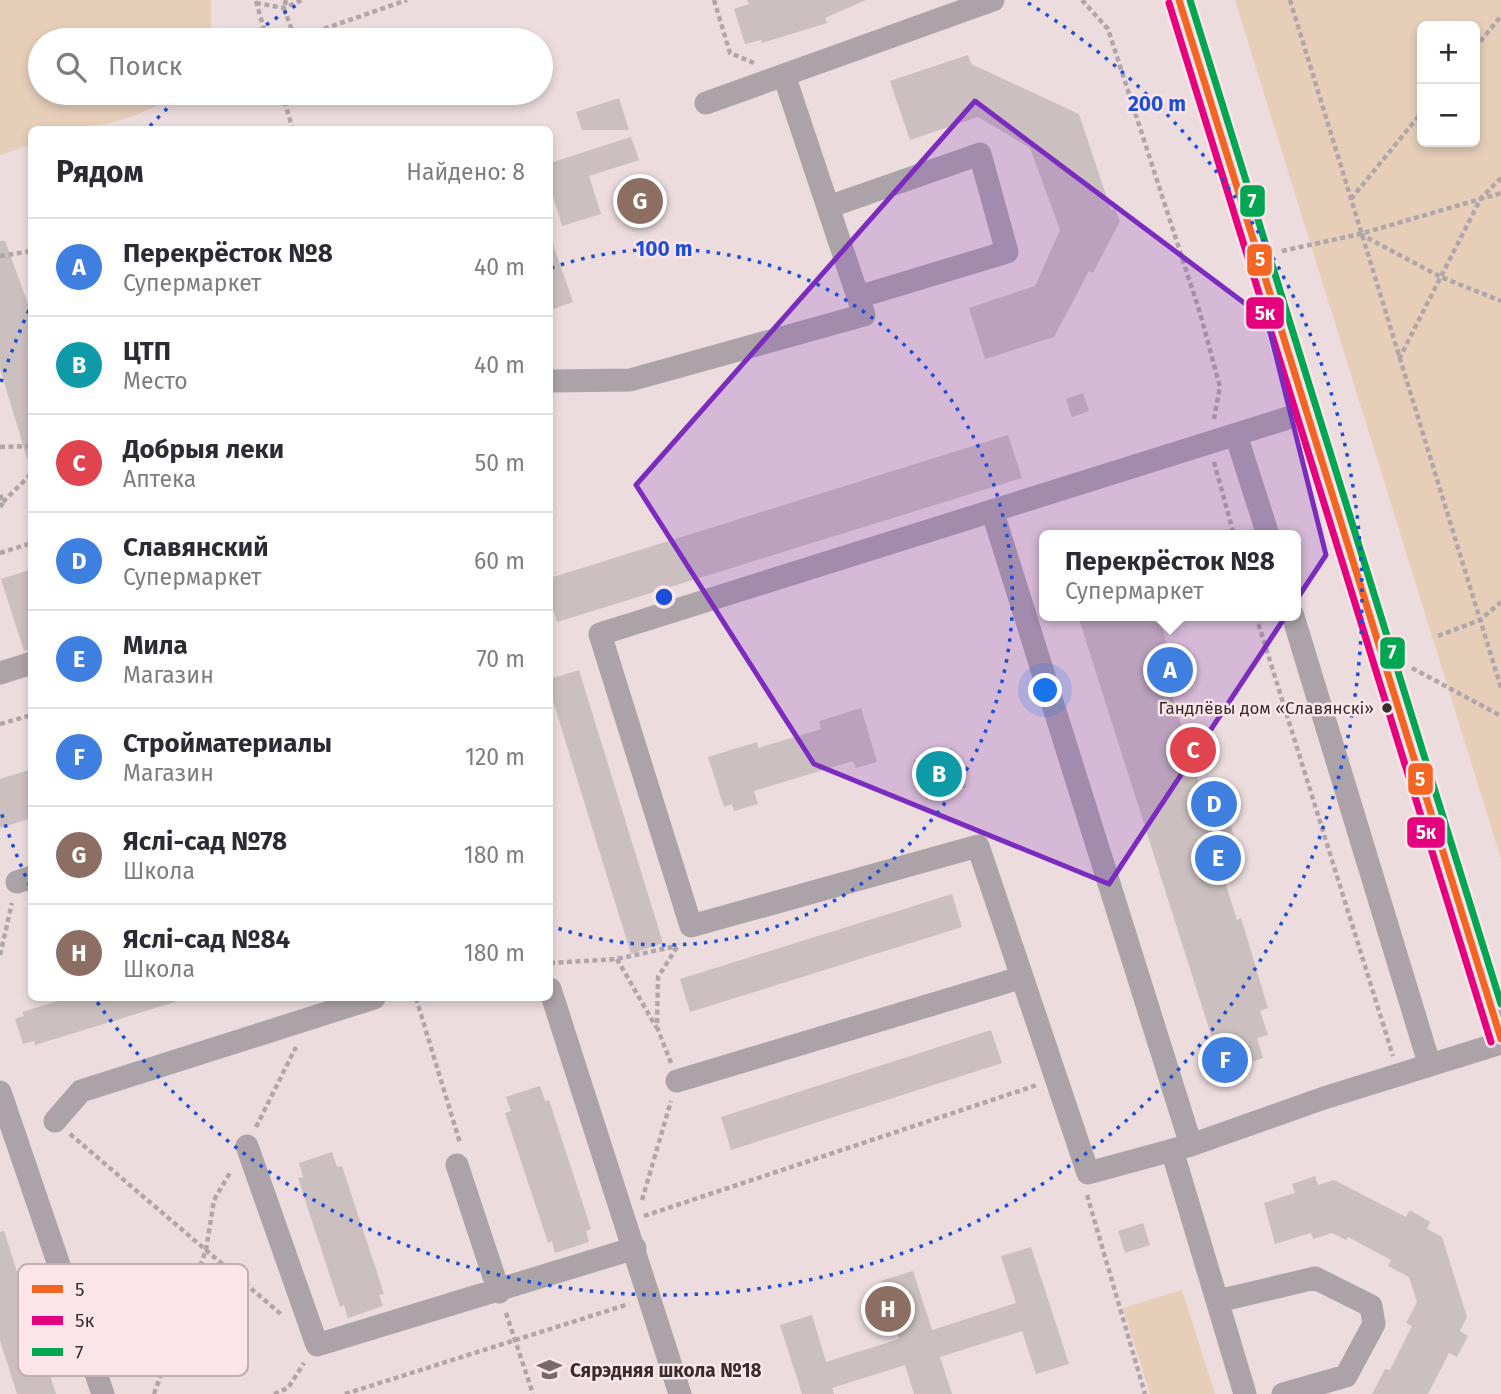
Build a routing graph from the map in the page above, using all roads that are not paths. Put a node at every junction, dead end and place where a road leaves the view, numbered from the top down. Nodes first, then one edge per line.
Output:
1 (993, 0) edge
2 (1179, 0) edge
3 (784, 75) junction
4 (706, 103) dead end
5 (828, 207) junction
6 (858, 297) junction
7 (553, 381) edge
8 (1307, 412) junction
9 (1236, 435) junction
10 (993, 513) junction
11 (1266, 530) edge
12 (1295, 621) edge
13 (28, 664) edge
14 (0, 673) edge
15 (1020, 978) junction
16 (553, 998) edge
17 (364, 1001) edge
18 (1501, 1041) edge
19 (1429, 1063) junction
20 (677, 1080) dead end
21 (2, 1107) edge
22 (55, 1121) road end
23 (247, 1146) road end
24 (1182, 1147) junction
25 (457, 1165) road end
26 (635, 1248) junction
27 (57, 1264) edge
28 (499, 1292) junction
29 (1218, 1301) junction
30 (97, 1376) edge
31 (103, 1394) edge
32 (680, 1394) edge
33 (1245, 1394) edge
34 (1283, 1394) edge

1 - 3 street
2 - 8 main road
3 - 4 street
3 - 5 street
5 - 6 street
5 - 6 street
6 - 7 street
8 - 9 street
8 - 18 main road
9 - 10 street
9 - 11 street
10 - 15 street
10 - 24 street
12 - 19 street
13 - 14 street
15 - 20 street
15 - 24 street
16 - 26 street
17 - 22 street
18 - 19 street
19 - 24 street
21 - 27 street
23 - 28 street
24 - 29 street
25 - 28 street
26 - 28 street
26 - 32 street
29 - 33 street
29 - 34 street
30 - 31 street

